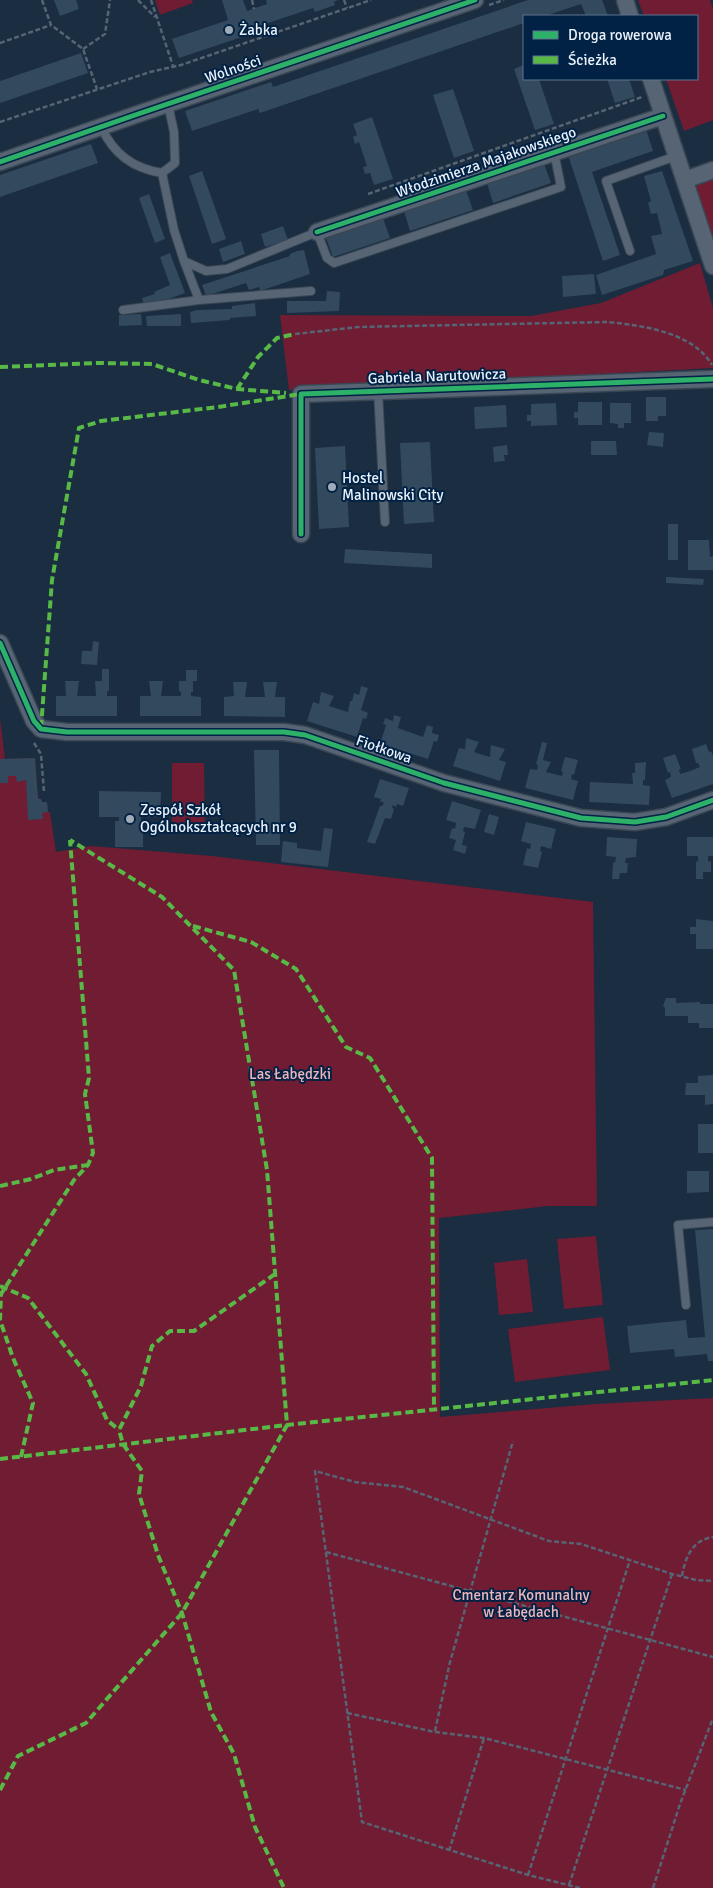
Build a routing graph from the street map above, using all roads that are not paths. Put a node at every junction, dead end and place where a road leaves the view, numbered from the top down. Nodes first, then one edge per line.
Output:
1 (475, 0) edge
2 (625, 0) edge
3 (630, 15) edge
4 (651, 80) edge
5 (168, 104) junction
6 (663, 116) junction
7 (101, 127) junction
8 (554, 152) junction
9 (676, 156) junction
10 (0, 162) edge
11 (713, 170) edge
12 (162, 173) junction
13 (685, 180) junction
14 (317, 232) junction
15 (630, 251) dead end
16 (184, 261) junction
17 (713, 266) edge
18 (311, 291) dead end
19 (199, 300) junction
20 (123, 310) dead end
21 (713, 379) edge
22 (378, 391) junction
23 (385, 522) dead end
24 (301, 534) dead end
25 (0, 643) edge
26 (713, 800) edge
27 (713, 1222) edge
28 (686, 1305) dead end

1 - 5 street, Wolności
2 - 3 street
4 - 6 street
5 - 7 street, Wolności
5 - 12 lane
6 - 8 street, Włodzimierza Majakowskiego
6 - 9 street
7 - 10 street, Wolności
7 - 12 lane
8 - 14 street, Włodzimierza Majakowskiego
8 - 14 lane
9 - 13 street
9 - 15 lane
11 - 13 street
12 - 16 lane
13 - 17 street
14 - 16 lane
16 - 19 lane
18 - 19 lane
19 - 20 lane
21 - 22 street, Gabriela Narutowicza
22 - 23 lane
22 - 24 street, Gabriela Narutowicza
25 - 26 street, Fiołkowa
27 - 28 lane

